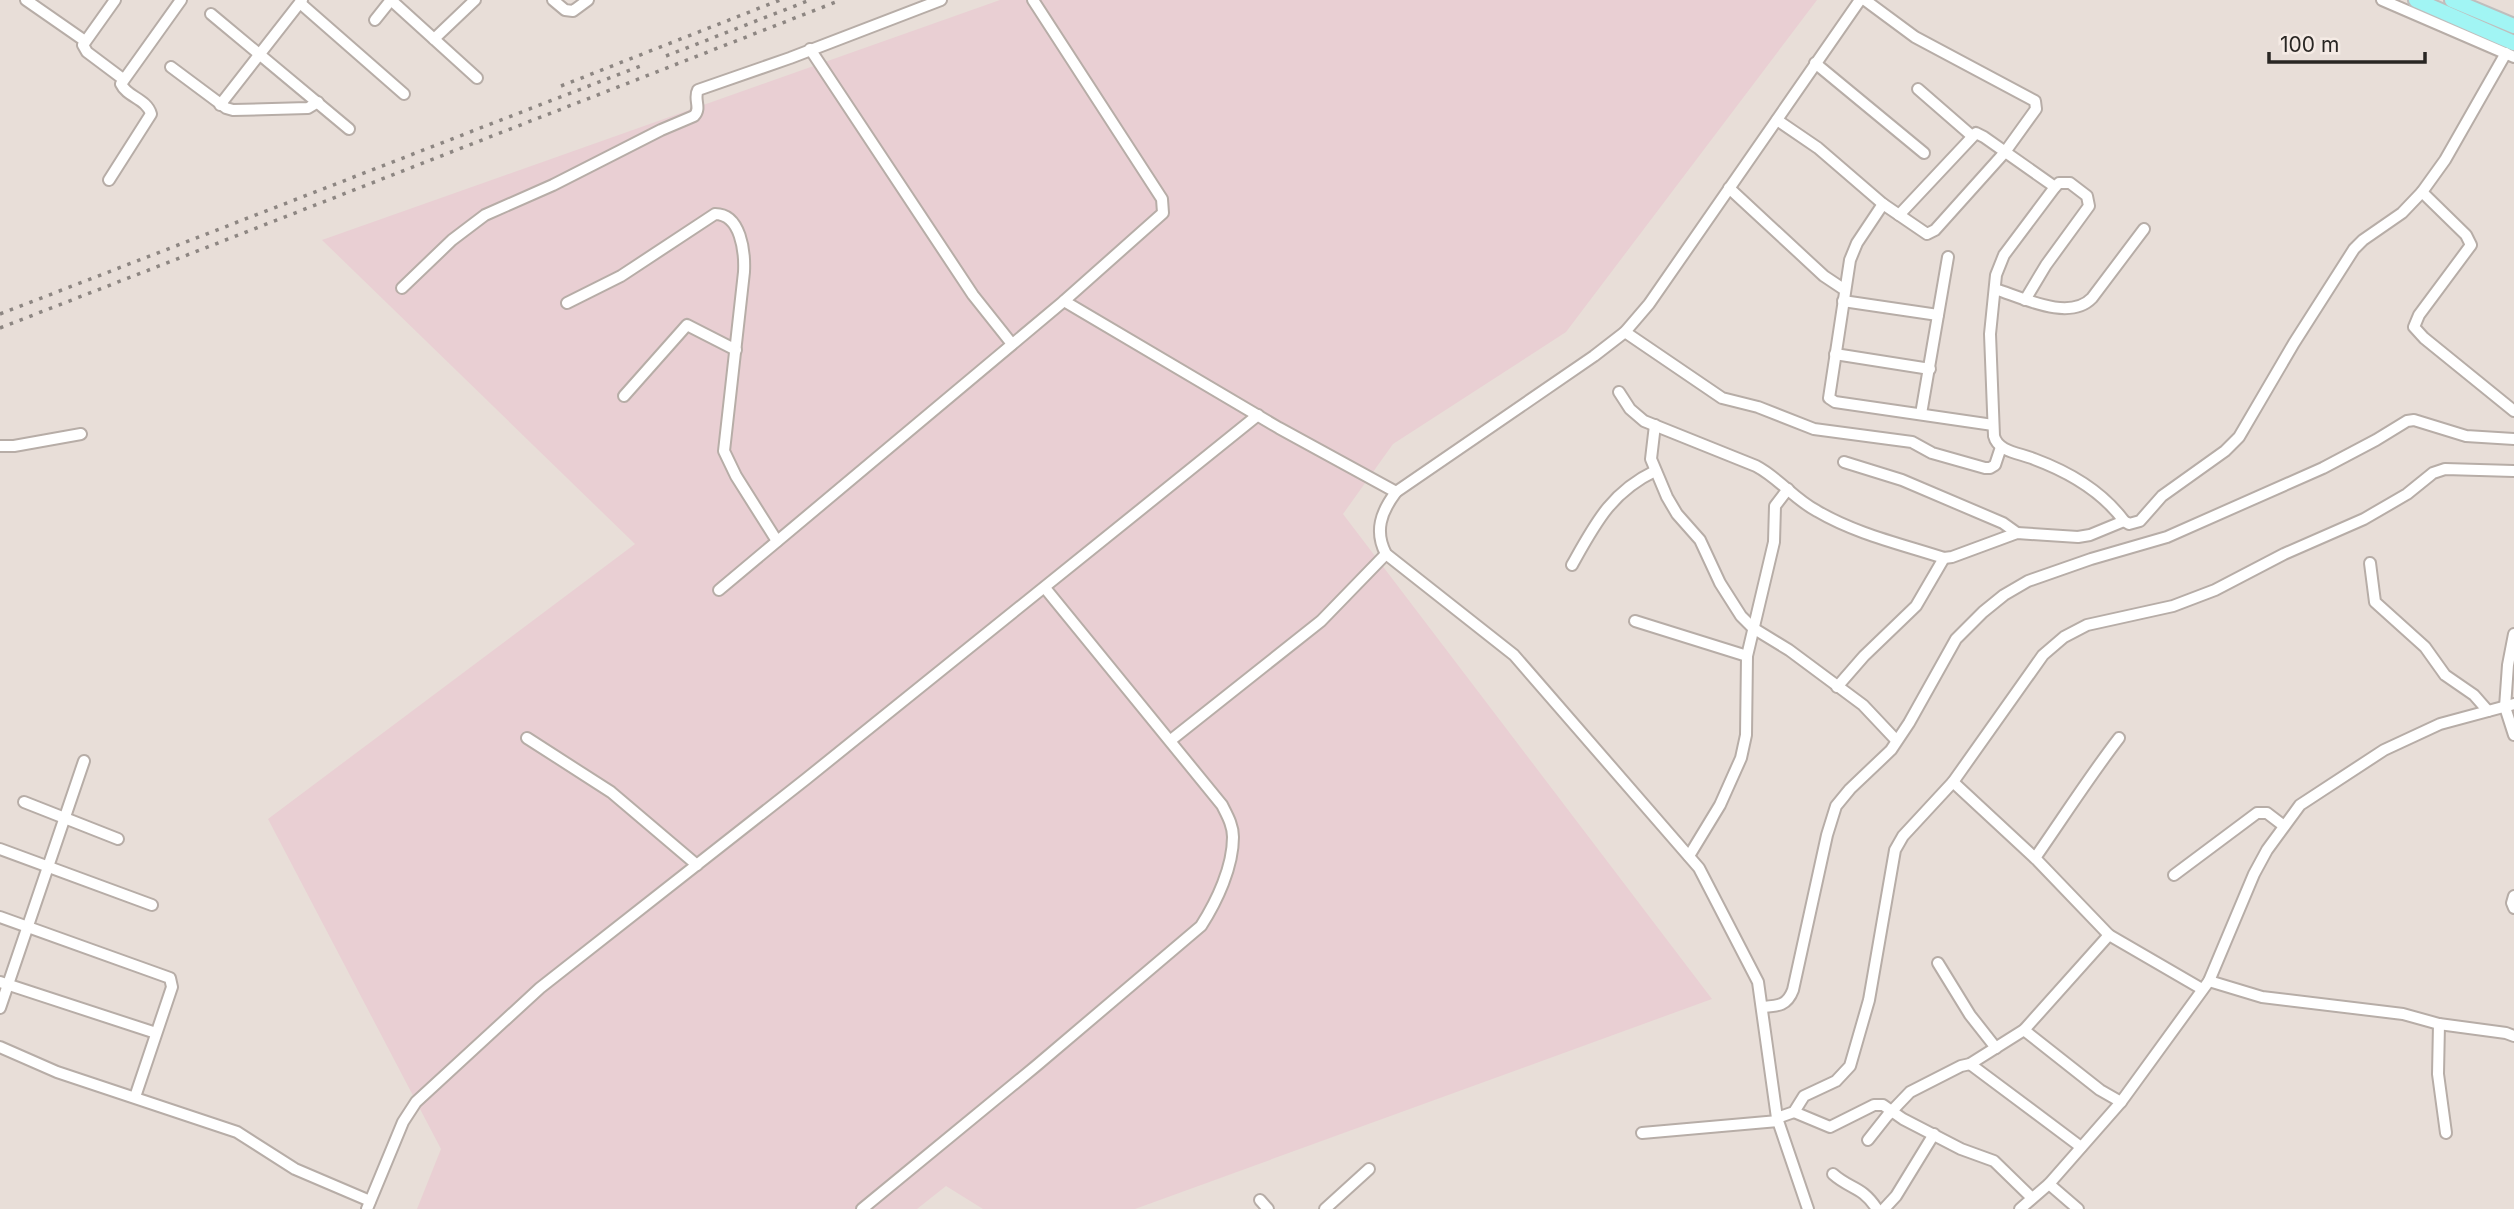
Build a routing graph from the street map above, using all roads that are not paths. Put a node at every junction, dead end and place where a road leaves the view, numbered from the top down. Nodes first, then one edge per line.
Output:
1 (26, 0) edge
2 (115, 0) edge
3 (181, 0) edge
4 (391, 0) edge
5 (475, 0) edge
6 (553, 0) edge
7 (588, 0) edge
8 (941, 0) edge
9 (1033, 0) edge
10 (1860, 0) edge
11 (1866, 0) edge
12 (2382, 0) edge
13 (2416, 0) edge
14 (301, 1) edge
15 (2450, 7) edge
16 (211, 14) dead end
17 (375, 20) dead end
18 (2514, 26) edge
19 (434, 39) junction
20 (85, 40) junction
21 (810, 49) junction
22 (2511, 51) edge
23 (260, 53) junction
24 (1815, 64) junction
25 (171, 67) dead end
26 (477, 78) dead end
27 (123, 79) junction
28 (1918, 89) dead end
29 (404, 94) dead end
30 (318, 102) junction
31 (220, 105) junction
32 (1777, 120) junction
33 (349, 128) dead end
34 (1972, 136) junction
35 (2006, 152) junction
36 (1924, 153) dead end
37 (109, 180) dead end
38 (2055, 187) junction
39 (1729, 188) junction
40 (2421, 192) junction
41 (1883, 204) junction
42 (1899, 215) junction
43 (2144, 229) dead end
44 (1948, 257) dead end
45 (402, 288) dead end
46 (1995, 289) junction
47 (1844, 296) junction
48 (2025, 300) junction
49 (1064, 301) junction
50 (567, 303) dead end
51 (1938, 315) junction
52 (1625, 332) junction
53 (1012, 344) junction
54 (736, 351) junction
55 (1835, 354) junction
56 (1930, 369) junction
57 (1619, 392) dead end
58 (624, 396) dead end
59 (2514, 411) edge
60 (1921, 414) junction
61 (1258, 415) junction
62 (1655, 425) junction
63 (1993, 425) junction
64 (81, 434) dead end
65 (2514, 439) edge
66 (0, 446) edge
67 (2001, 447) junction
68 (1844, 462) dead end
69 (1655, 471) junction
70 (2514, 471) edge
71 (1788, 489) junction
72 (1396, 492) junction
73 (2124, 521) junction
74 (2017, 533) junction
75 (777, 541) junction
76 (1386, 554) junction
77 (1944, 558) junction
78 (2370, 563) dead end
79 (1572, 565) dead end
80 (1045, 588) junction
81 (719, 590) dead end
82 (1635, 621) dead end
83 (1753, 628) junction
84 (2514, 634) edge
85 (1747, 656) junction
86 (1837, 687) junction
87 (2510, 706) edge
88 (2488, 711) junction
89 (2514, 735) edge
90 (527, 737) dead end
91 (2119, 738) dead end
92 (1171, 740) junction
93 (1896, 740) junction
94 (83, 761) dead end
95 (1953, 782) junction
96 (24, 802) dead end
97 (64, 818) junction
98 (2284, 826) junction
99 (118, 839) dead end
100 (0, 849) edge
101 (1689, 856) junction
102 (2035, 858) junction
103 (697, 865) junction
104 (48, 867) junction
105 (2174, 875) dead end
106 (2514, 896) edge
107 (152, 905) dead end
108 (2514, 908) edge
109 (0, 917) edge
110 (28, 926) junction
111 (2109, 935) junction
112 (1938, 963) dead end
113 (4, 984) edge
114 (2206, 985) junction
115 (0, 1008) edge
116 (1762, 1009) junction
117 (2439, 1024) junction
118 (2024, 1030) junction
119 (156, 1033) junction
120 (2514, 1036) edge
121 (0, 1047) edge
122 (1996, 1048) junction
123 (1970, 1064) junction
124 (135, 1097) junction
125 (2121, 1102) junction
126 (1794, 1112) junction
127 (1891, 1112) junction
128 (1777, 1117) junction
129 (1642, 1133) dead end
130 (2446, 1133) dead end
131 (1934, 1135) junction
132 (1868, 1140) dead end
133 (2081, 1147) junction
134 (1369, 1169) dead end
135 (1833, 1174) dead end
136 (2049, 1184) junction
137 (2032, 1198) junction
138 (1260, 1200) dead end
139 (369, 1205) edge
140 (1877, 1208) edge
141 (862, 1209) edge
142 (1268, 1209) edge
143 (1325, 1209) edge
144 (1808, 1209) edge
145 (2020, 1209) edge
146 (2078, 1209) edge

1 - 20 street
2 - 20 street
3 - 27 street
4 - 17 street
4 - 19 street
5 - 19 street
6 - 7 street
8 - 21 street
9 - 49 street
10 - 24 street
11 - 35 street
12 - 22 street
13 - 15 main road
14 - 23 street
14 - 29 street
15 - 18 main road
15 - 22 main road
16 - 23 street
19 - 26 street
20 - 27 street
21 - 45 street
21 - 53 street
22 - 40 street
23 - 30 street
23 - 31 street
24 - 32 street
24 - 36 street
25 - 31 street
27 - 37 street
28 - 34 street
30 - 31 street
30 - 33 street
32 - 39 street
32 - 41 street
34 - 35 street
34 - 42 street
35 - 38 street
35 - 42 street
38 - 46 street
38 - 48 street
39 - 47 street
39 - 52 street
40 - 59 street
40 - 73 street
41 - 42 street
41 - 47 street
43 - 48 street
44 - 51 street
46 - 48 street
46 - 63 street
47 - 51 street
47 - 55 street
49 - 53 street
49 - 61 street
50 - 54 street
51 - 56 street
52 - 67 street
52 - 72 street
53 - 75 street
54 - 58 street
54 - 75 street
55 - 56 street
55 - 60 street
56 - 60 street
57 - 62 street
60 - 63 street
61 - 72 street
61 - 80 street
62 - 69 street
62 - 71 street
63 - 67 street
64 - 66 street
65 - 93 street
67 - 73 street
68 - 74 street
69 - 79 street
69 - 83 street
70 - 95 street
71 - 77 street
71 - 83 street
72 - 76 street
73 - 74 street
74 - 77 street
75 - 81 street
76 - 92 street
76 - 101 street
77 - 86 street
78 - 88 street
80 - 92 street
80 - 103 street
82 - 85 street
83 - 85 street
83 - 86 street
84 - 87 street
85 - 101 street
86 - 93 street
87 - 88 street
87 - 89 street
88 - 98 street
90 - 103 street
91 - 102 street
92 - 141 street
93 - 116 street
94 - 97 street
95 - 102 street
95 - 126 street
96 - 97 street
97 - 99 street
97 - 104 street
98 - 105 street
98 - 114 street
100 - 104 street
101 - 116 street
102 - 111 street
103 - 139 street
104 - 107 street
104 - 110 street
106 - 108 street
109 - 110 street
110 - 113 street
110 - 119 street
111 - 114 street
111 - 118 street
112 - 122 street
113 - 115 street
113 - 119 street
114 - 117 street
114 - 125 street
116 - 128 street
117 - 120 street
117 - 130 street
118 - 122 street
118 - 125 street
119 - 124 street
121 - 124 street
122 - 123 street
123 - 127 street
123 - 133 street
124 - 139 street
125 - 133 street
126 - 127 street
126 - 128 street
127 - 131 street
127 - 132 street
128 - 129 street
128 - 144 street
131 - 137 street
131 - 140 street
133 - 136 street
134 - 143 street
135 - 140 street
136 - 137 street
136 - 146 street
137 - 145 street
138 - 142 street

